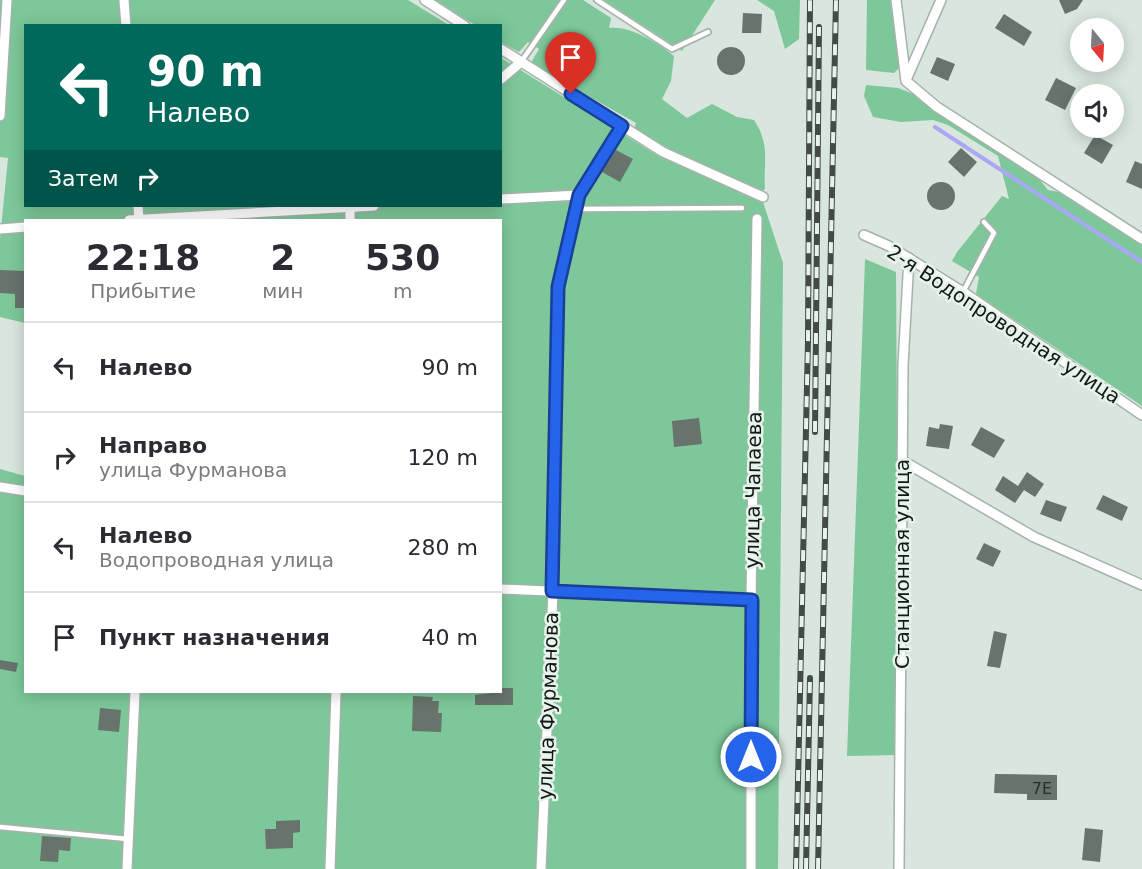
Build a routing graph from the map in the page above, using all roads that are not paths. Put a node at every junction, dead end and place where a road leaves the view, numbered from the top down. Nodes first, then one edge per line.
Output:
1 (6, 0) edge
2 (124, 0) edge
3 (425, 0) edge
4 (564, 0) edge
5 (597, 0) edge
6 (896, 0) edge
7 (941, 0) edge
8 (126, 24) edge
9 (462, 24) edge
10 (708, 32) dead end
11 (502, 50) edge
12 (521, 62) junction
13 (502, 78) edge
14 (906, 81) junction
15 (0, 116) edge
16 (622, 126) junction
17 (579, 195) junction
18 (763, 197) dead end
19 (502, 199) edge
20 (350, 207) edge
21 (742, 208) dead end
22 (575, 209) junction
23 (155, 219) edge
24 (757, 219) dead end
25 (984, 222) dead end
26 (24, 227) edge
27 (0, 229) edge
28 (864, 235) dead end
29 (1142, 239) edge
30 (909, 258) junction
31 (963, 292) junction
32 (1142, 415) edge
33 (903, 461) junction
34 (0, 487) edge
35 (24, 491) edge
36 (1142, 585) edge
37 (502, 589) edge
38 (552, 591) junction
39 (752, 600) junction
40 (135, 693) edge
41 (336, 693) edge
42 (0, 827) edge
43 (128, 839) junction
44 (127, 869) edge
45 (330, 869) edge
46 (541, 869) edge
47 (751, 869) edge
48 (899, 869) edge

1 - 15 street
2 - 8 street
3 - 9 street
4 - 12 lane
5 - 10 lane
6 - 14 street
7 - 14 street
11 - 12 street
12 - 13 street
12 - 16 street
14 - 29 street
16 - 17 street, улица Фурманова
16 - 18 street
17 - 19 street
17 - 22 street, улица Фурманова
20 - 23 street
21 - 22 lane
22 - 38 street, улица Фурманова
24 - 39 street, улица Чапаева
25 - 31 lane
26 - 27 street
28 - 30 street, 2-я Водопроводная улица
30 - 31 street, 2-я Водопроводная улица
30 - 33 street, Станционная улица
31 - 32 street, 2-я Водопроводная улица
33 - 36 street
33 - 48 street, Станционная улица
34 - 35 street
37 - 38 street
38 - 39 street
38 - 46 street, улица Фурманова
39 - 47 street, улица Чапаева
40 - 43 street
41 - 45 street
42 - 43 lane
43 - 44 street

